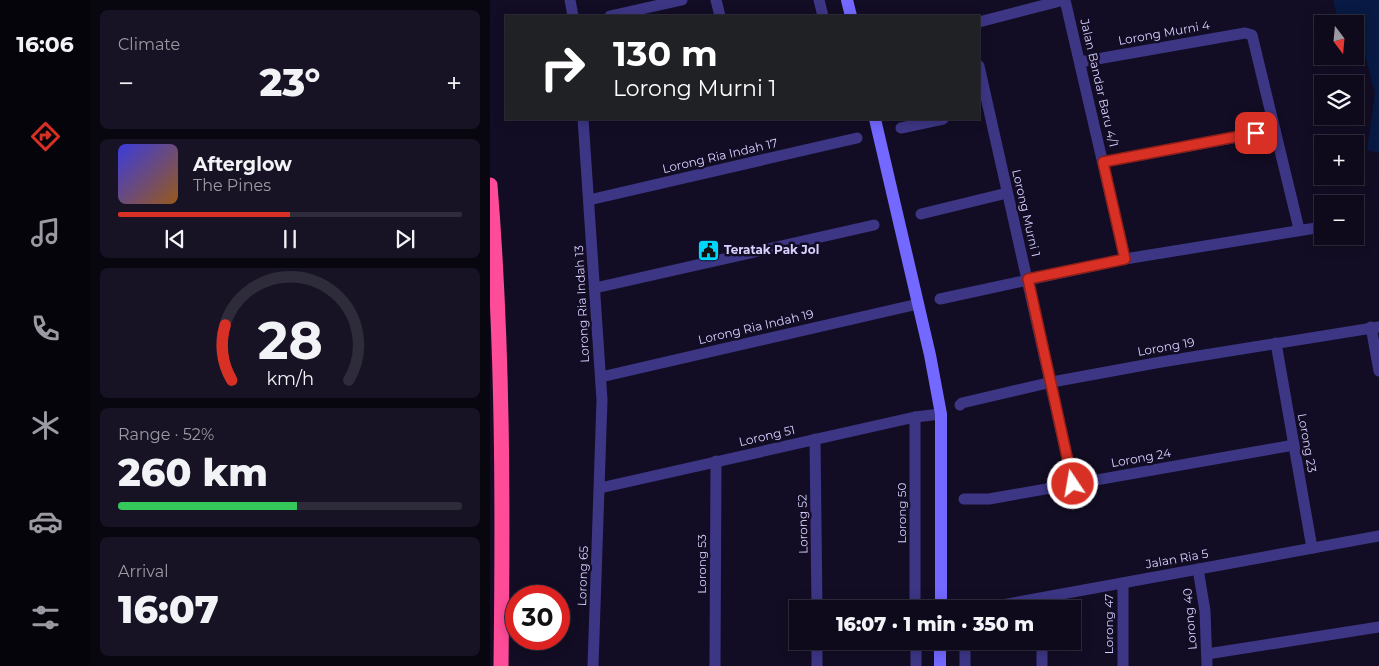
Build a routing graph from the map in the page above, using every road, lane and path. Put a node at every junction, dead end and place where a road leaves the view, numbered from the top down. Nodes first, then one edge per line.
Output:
1 (570, 0) edge
2 (682, 0) edge
3 (716, 0) edge
4 (819, 0) edge
5 (847, 0) edge
6 (1065, 0) edge
7 (573, 15) edge
8 (614, 15) edge
9 (720, 15) edge
10 (823, 15) edge
11 (851, 15) edge
12 (980, 22) edge
13 (1080, 62) junction
14 (980, 77) edge
15 (983, 110) edge
16 (583, 120) edge
17 (875, 120) edge
18 (938, 120) edge
19 (901, 128) dead end
20 (1275, 130) junction
21 (856, 138) dead end
22 (1103, 162) junction
23 (490, 185) edge
24 (1007, 193) junction
25 (589, 200) junction
26 (921, 214) dead end
27 (874, 225) dead end
28 (1314, 228) edge
29 (1299, 229) junction
30 (1125, 259) junction
31 (1028, 279) junction
32 (595, 288) junction
33 (940, 299) dead end
34 (918, 304) junction
35 (1375, 327) edge
36 (1276, 343) junction
37 (1379, 371) edge
38 (601, 377) junction
39 (1052, 382) junction
40 (960, 405) dead end
41 (941, 414) junction
42 (915, 417) junction
43 (815, 439) junction
44 (1294, 445) junction
45 (716, 462) junction
46 (1073, 484) junction
47 (600, 488) junction
48 (964, 499) dead end
49 (1379, 536) edge
50 (1312, 548) junction
51 (1198, 569) junction
52 (1123, 583) junction
53 (817, 600) edge
54 (916, 600) edge
55 (941, 600) edge
56 (1054, 600) edge
57 (1379, 627) edge
58 (817, 650) edge
59 (916, 650) edge
60 (940, 650) edge
61 (965, 650) edge
62 (1042, 650) edge
63 (1207, 654) junction
64 (501, 666) edge
65 (593, 666) edge
66 (715, 666) edge
67 (817, 666) edge
68 (916, 666) edge
69 (940, 666) edge
70 (965, 666) edge
71 (1042, 666) edge
72 (1123, 666) edge
73 (1207, 666) edge

1 - 7 street
2 - 8 street
3 - 9 street
4 - 10 street
5 - 11 street
6 - 12 street
6 - 13 street, Jalan Bandar Baru 4/1
13 - 20 street, Lorong Murni 4
13 - 22 street, Jalan Bandar Baru 4/1
14 - 15 street, Lorong Murni 1
15 - 24 street, Lorong Murni 1
16 - 25 street, Lorong Ria Indah 13
17 - 34 street
18 - 19 street
20 - 22 street
20 - 29 street
21 - 25 street, Lorong Ria Indah 17
22 - 30 street, Jalan Bandar Baru 4/1
23 - 64 highway
24 - 26 street
24 - 31 street, Lorong Murni 1
25 - 32 street, Lorong Ria Indah 13
27 - 32 street
28 - 29 street
29 - 30 street
30 - 31 street
31 - 33 street
31 - 39 street, Lorong Murni 1
32 - 38 street, Lorong Ria Indah 13
34 - 38 street, Lorong Ria Indah 19
34 - 41 street
35 - 36 street, Lorong 19
35 - 37 street
36 - 39 street, Lorong 19
36 - 44 street, Lorong 23
38 - 47 street, Lorong Ria Indah 13
39 - 40 street, Lorong 19
39 - 46 street, Lorong Murni 1
41 - 42 street, Lorong 51
41 - 55 street
42 - 43 street, Lorong 51
42 - 54 street, Lorong 50
43 - 45 street, Lorong 51
43 - 53 street, Lorong 52
44 - 46 street, Lorong 24
44 - 50 street, Lorong 23
45 - 47 street, Lorong 51
45 - 66 street, Lorong 53
46 - 48 street, Lorong 24
47 - 65 street, Lorong 65
49 - 50 street, Jalan Ria 5
50 - 51 street, Jalan Ria 5
51 - 52 street, Jalan Ria 5
51 - 63 street, Lorong 40
52 - 56 street, Jalan Ria 5
52 - 72 street, Lorong 47
57 - 63 street
58 - 67 street
59 - 68 street
60 - 69 street
61 - 70 street
62 - 71 street
63 - 73 street, Lorong 40

